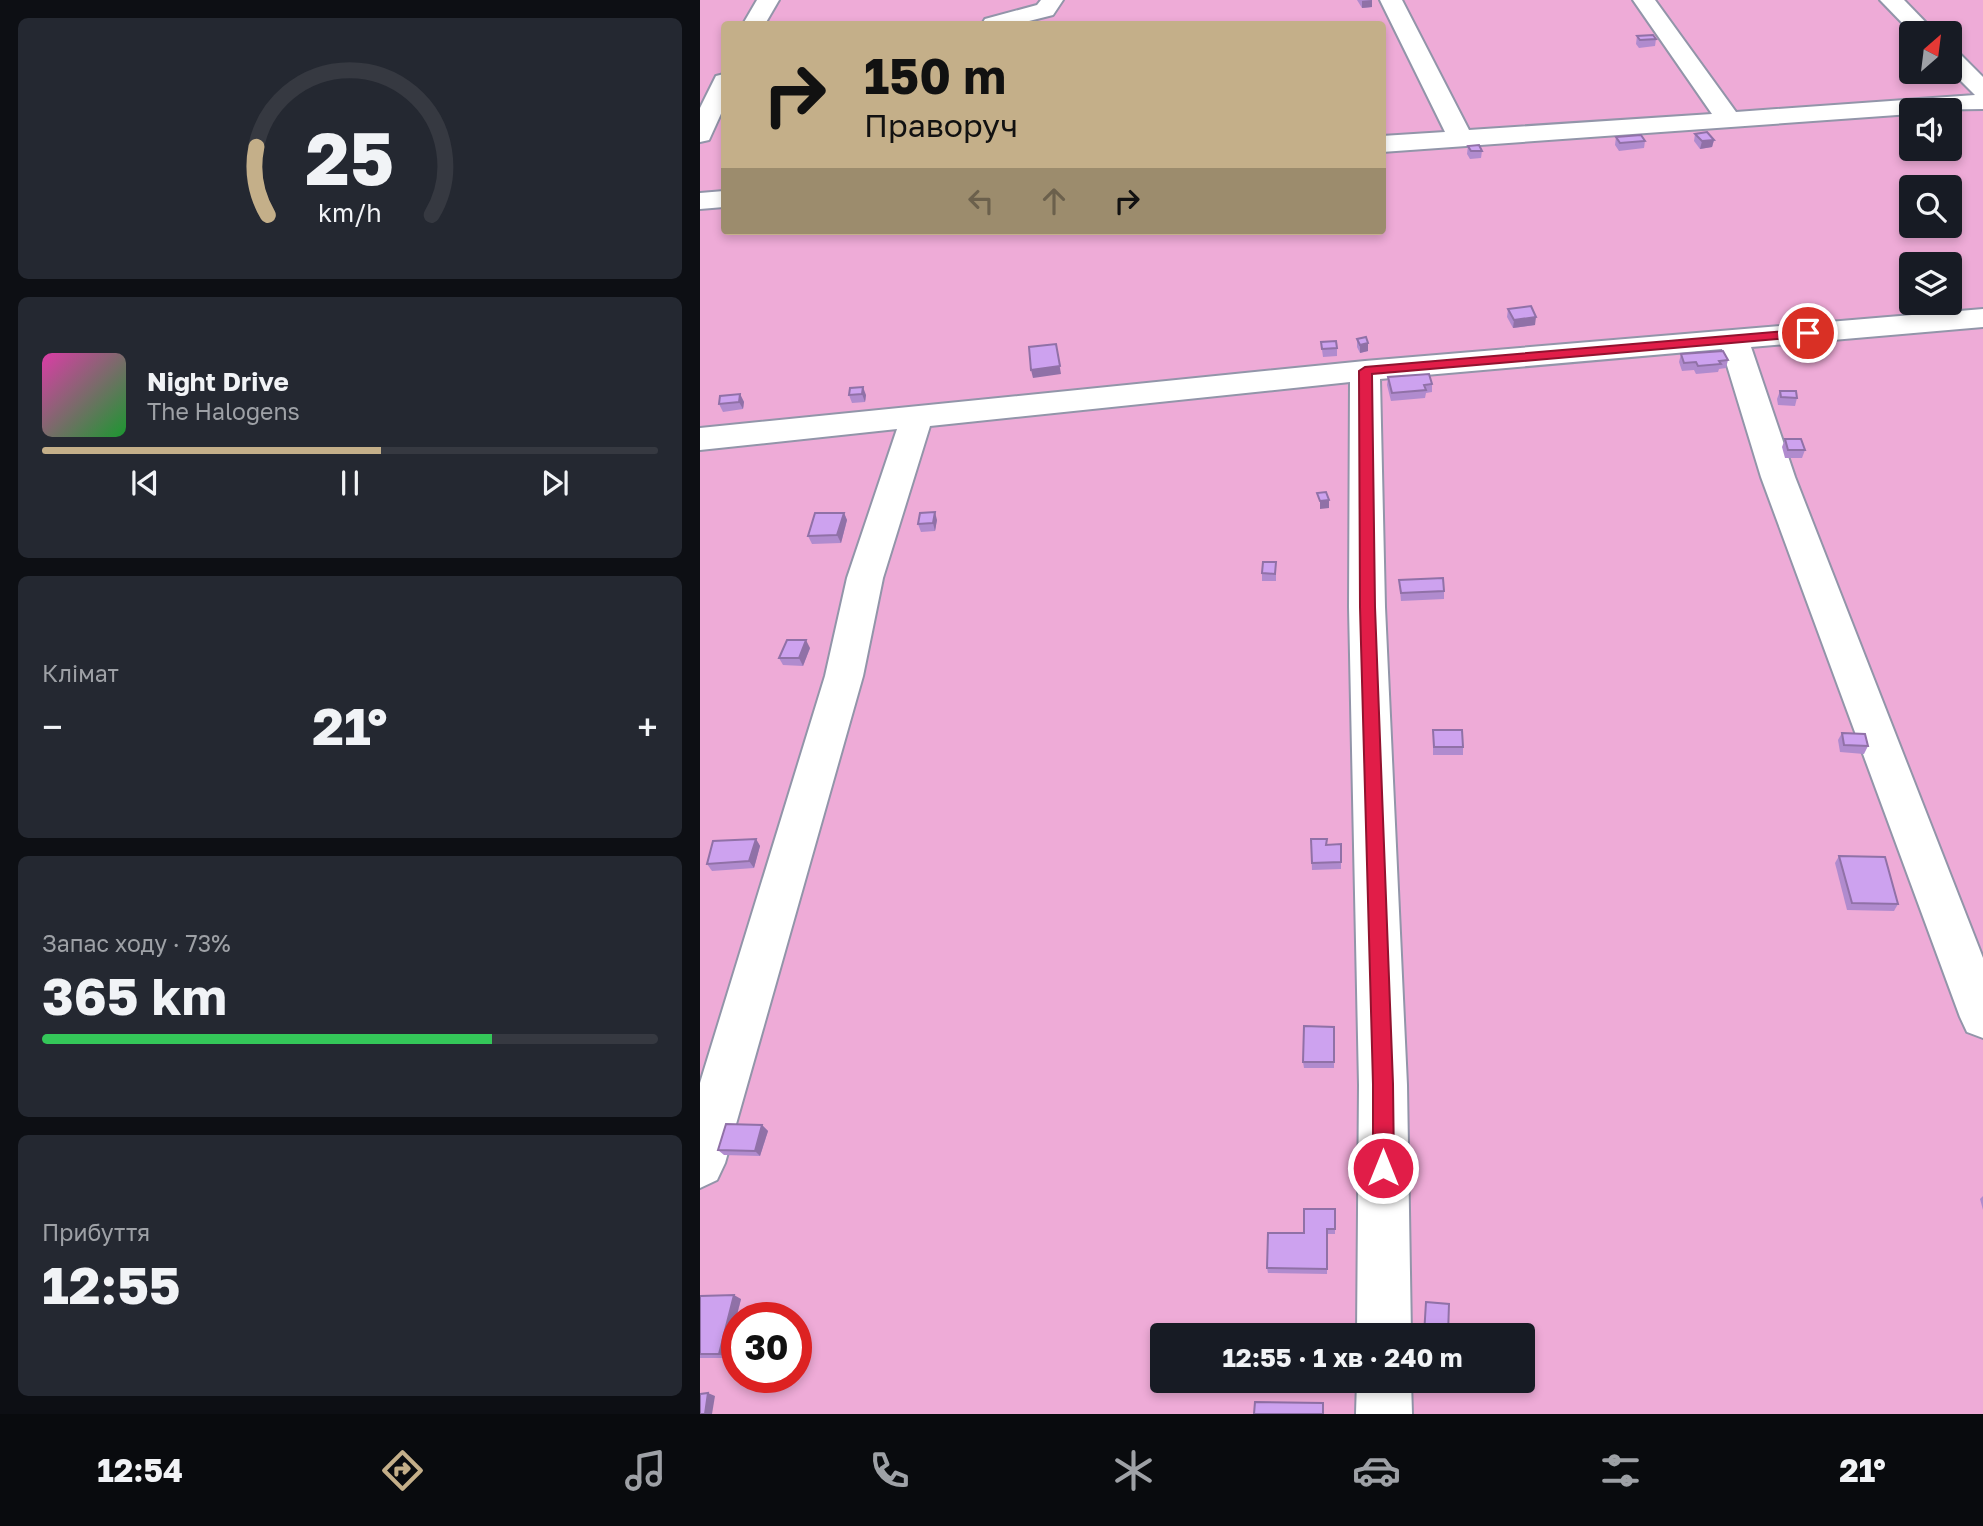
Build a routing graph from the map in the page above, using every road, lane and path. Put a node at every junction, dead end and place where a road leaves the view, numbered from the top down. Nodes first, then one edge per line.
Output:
1 (768, 0) edge
2 (1052, 0) edge
3 (1391, 0) edge
4 (1644, 0) edge
5 (1891, 0) edge
6 (756, 21) edge
7 (1004, 21) edge
8 (1913, 21) edge
9 (1962, 69) edge
10 (721, 88) edge
11 (1983, 90) edge
12 (1983, 102) edge
13 (1730, 120) junction
14 (700, 135) edge
15 (1461, 139) junction
16 (1386, 144) edge
17 (721, 199) edge
18 (700, 201) edge
19 (1983, 318) edge
20 (1734, 340) junction
21 (1365, 371) junction
22 (917, 417) junction
23 (700, 439) edge
24 (1983, 1017) edge
25 (700, 1163) edge
26 (1384, 1323) edge
27 (1384, 1393) edge
28 (1384, 1414) edge

1 - 6 street
2 - 7 street
3 - 15 street
4 - 13 street
5 - 8 street
9 - 11 street
10 - 14 street
12 - 13 street
13 - 15 street
15 - 16 street
17 - 18 street
19 - 20 street
20 - 21 street
20 - 24 street
21 - 22 street
21 - 26 street
22 - 23 street
22 - 25 street
27 - 28 street

